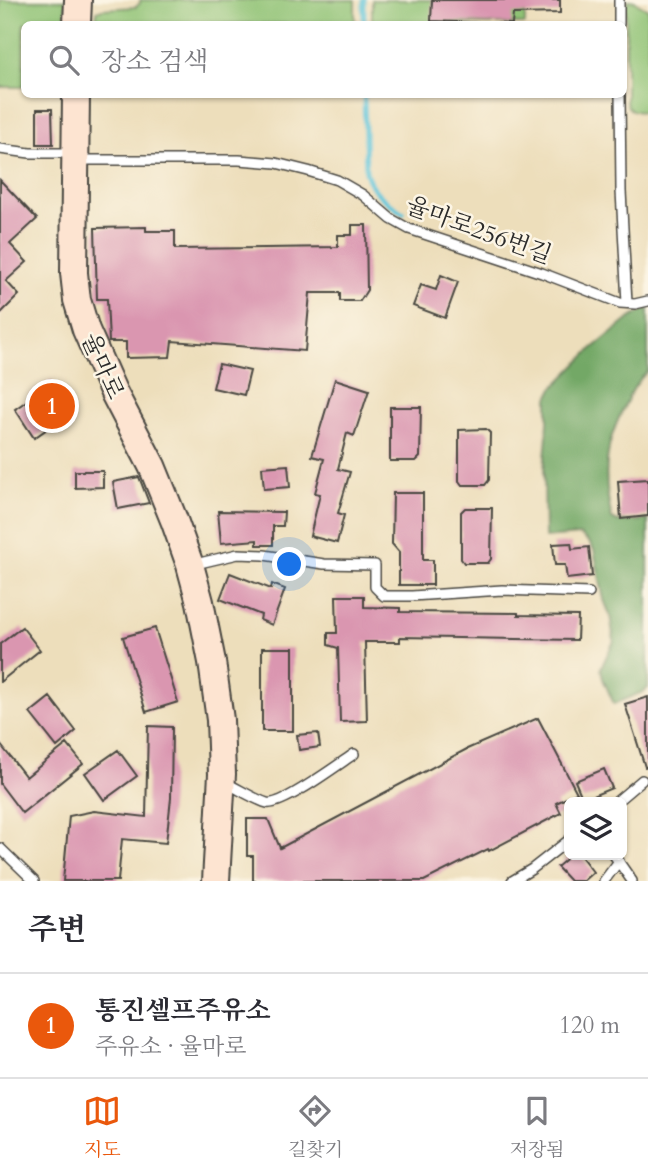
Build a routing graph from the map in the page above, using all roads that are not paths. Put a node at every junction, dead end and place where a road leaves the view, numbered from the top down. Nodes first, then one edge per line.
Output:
1 (78, 0) edge
2 (619, 0) edge
3 (77, 21) edge
4 (619, 21) edge
5 (76, 98) edge
6 (620, 98) edge
7 (0, 149) edge
8 (75, 157) junction
9 (648, 301) edge
10 (627, 303) junction
11 (190, 565) junction
12 (589, 593) dead end
13 (354, 754) dead end
14 (642, 780) dead end
15 (221, 781) junction
16 (622, 797) edge
17 (564, 844) edge
18 (0, 848) edge
19 (615, 860) edge
20 (617, 860) edge
21 (34, 881) edge
22 (216, 881) edge
23 (512, 881) edge
24 (604, 881) edge
25 (632, 881) edge

1 - 3 street
2 - 4 lane
5 - 8 street, 율마로
6 - 10 lane
7 - 8 lane
8 - 10 lane, 율마로256번길
8 - 11 street, 율마로
9 - 10 lane, 율마로256번길
11 - 12 lane
11 - 15 street, 율마로
13 - 15 lane
14 - 16 lane
15 - 22 street, 율마로
17 - 23 lane
18 - 21 lane
19 - 24 lane
20 - 25 lane

